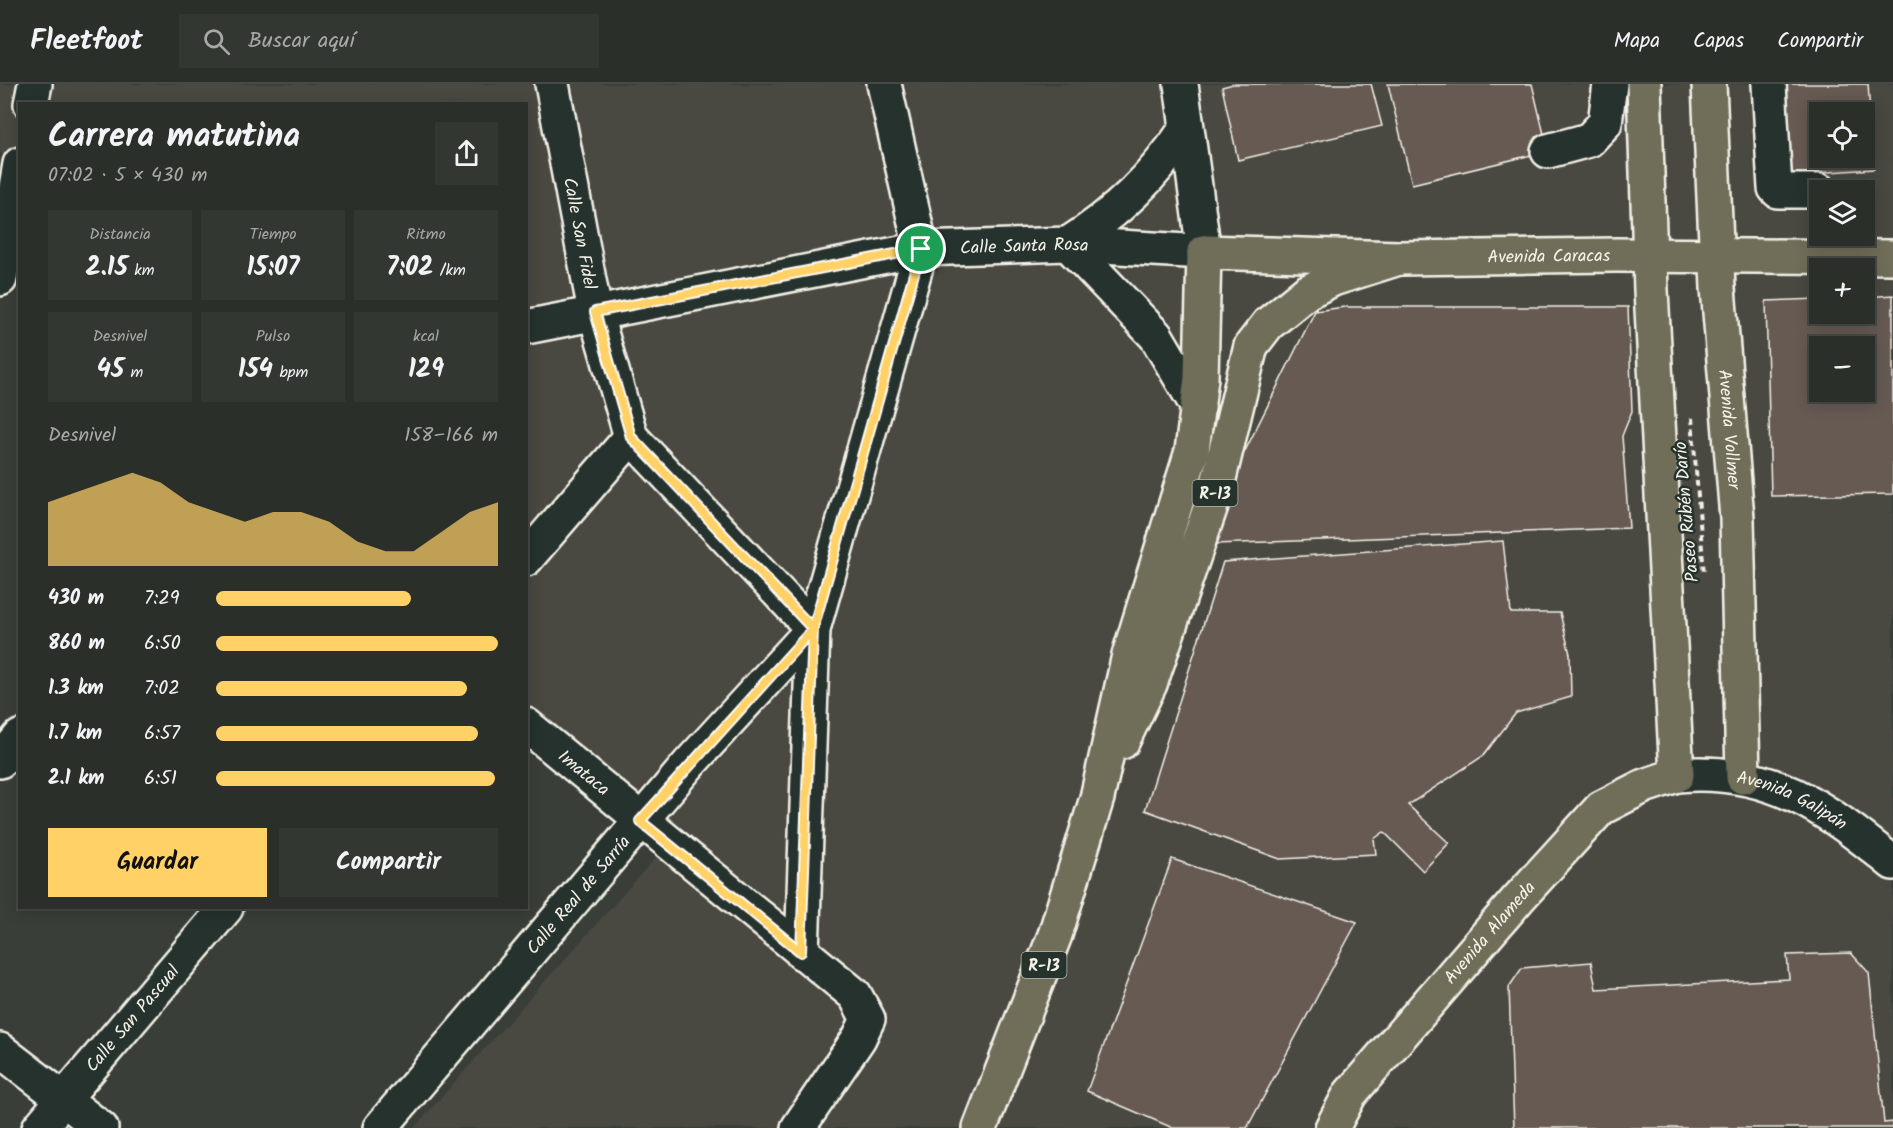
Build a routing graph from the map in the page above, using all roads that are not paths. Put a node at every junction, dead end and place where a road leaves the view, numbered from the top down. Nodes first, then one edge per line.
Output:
1 (35, 84) edge
2 (552, 84) edge
3 (884, 84) edge
4 (1181, 84) edge
5 (1610, 84) edge
6 (1644, 84) edge
7 (1710, 84) edge
8 (1769, 84) edge
9 (31, 102) edge
10 (1186, 129) junction
11 (1548, 151) dead end
12 (18, 176) edge
13 (1809, 191) edge
14 (1068, 244) junction
15 (1855, 246) edge
16 (921, 249) junction
17 (1204, 252) junction
18 (1650, 255) junction
19 (1718, 257) junction
20 (1893, 257) edge
21 (1399, 258) junction
22 (0, 279) edge
23 (595, 312) junction
24 (528, 327) edge
25 (1198, 407) junction
26 (631, 437) junction
27 (528, 557) edge
28 (813, 629) junction
29 (528, 727) edge
30 (18, 739) edge
31 (0, 761) edge
32 (1677, 775) junction
33 (1743, 777) junction
34 (1096, 798) junction
35 (640, 821) junction
36 (1893, 864) edge
37 (225, 909) edge
38 (801, 952) junction
39 (0, 1050) edge
40 (63, 1097) junction
41 (39, 1128) edge
42 (101, 1128) edge
43 (380, 1128) edge
44 (798, 1128) edge
45 (980, 1128) edge
46 (1332, 1128) edge

1 - 9 street
2 - 23 street, Calle San Fidel
3 - 16 street, Calle Real de Sarría
4 - 10 street
5 - 11 street
6 - 18 main road
7 - 19 main road, Avenida Vollmer
8 - 13 street
10 - 14 street
10 - 17 street
12 - 22 street
14 - 16 street, Calle Santa Rosa
14 - 17 street, Calle Santa Rosa
14 - 25 street
15 - 19 main road, Avenida Caracas / R-13
15 - 20 main road, Avenida Caracas / R-13
16 - 23 street, Calle Santa Rosa
16 - 28 street, Calle Real de Sarría
17 - 21 main road, Avenida Caracas / R-13
17 - 25 main road, R-13
18 - 19 main road, Avenida Caracas / R-13
18 - 21 main road, Avenida Caracas / R-13
18 - 32 main road
19 - 33 main road, Avenida Vollmer
21 - 34 main road, R-13
23 - 24 street, Calle Santa Rosa
23 - 26 street, Calle San Fidel
25 - 34 main road, R-13
26 - 27 street
26 - 28 street, Calle San Fidel
28 - 35 street, Calle Real de Sarría
28 - 38 street
29 - 35 street, Imataca
30 - 31 street
32 - 33 street, Avenida Galipán
32 - 46 main road, Avenida Alameda
33 - 36 street, Avenida Galipán
34 - 45 main road, R-13
35 - 38 street, Imataca
35 - 43 street, Calle Real de Sarría
37 - 40 street, Calle San Pascual
38 - 44 street, Imataca
39 - 40 street
40 - 41 street, Calle San Pascual
40 - 42 street

